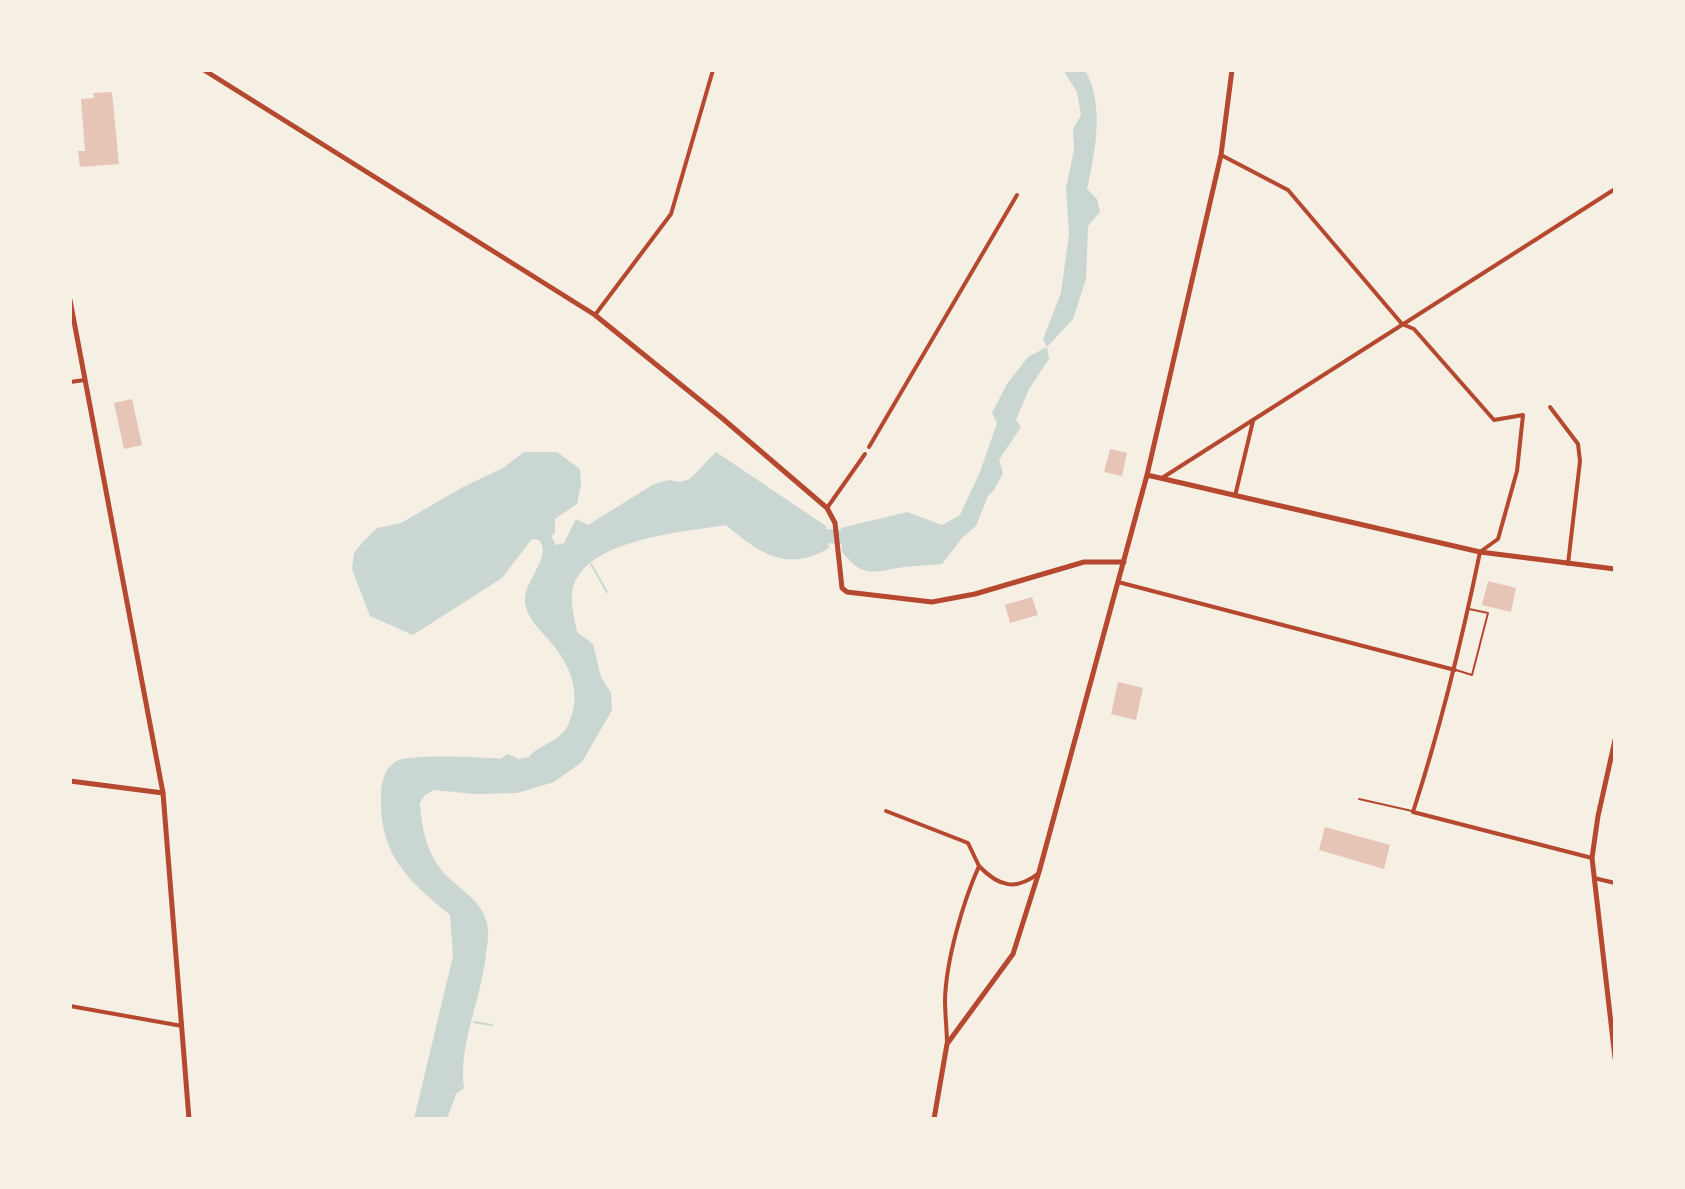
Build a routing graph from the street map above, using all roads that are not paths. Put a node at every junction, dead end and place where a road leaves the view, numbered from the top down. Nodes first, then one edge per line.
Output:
1 (204, 70) edge
2 (713, 70) edge
3 (1232, 70) edge
4 (1221, 155) junction
5 (1615, 189) edge
6 (1017, 195) dead end
7 (70, 300) edge
8 (595, 315) junction
9 (1402, 324) junction
10 (85, 380) junction
11 (70, 382) edge
12 (1550, 407) dead end
13 (1253, 419) junction
14 (869, 447) dead end
15 (865, 454) dead end
16 (1147, 475) junction
17 (1160, 479) junction
18 (1235, 496) junction
19 (827, 508) junction
20 (1480, 552) junction
21 (1124, 562) junction
22 (1568, 564) junction
23 (1615, 569) edge
24 (1118, 582) junction
25 (1469, 608) junction
26 (1455, 670) junction
27 (1615, 740) edge
28 (70, 781) edge
29 (163, 793) junction
30 (1359, 799) dead end
31 (886, 811) dead end
32 (1413, 812) junction
33 (1592, 858) junction
34 (979, 866) junction
35 (1039, 872) junction
36 (1594, 878) junction
37 (1615, 883) edge
38 (70, 1006) edge
39 (182, 1026) junction
40 (947, 1044) junction
41 (1615, 1058) edge
42 (189, 1119) edge
43 (934, 1119) edge

1 - 8 street
2 - 8 street
3 - 4 street
4 - 9 street
4 - 16 street
5 - 9 street
6 - 14 street
7 - 10 street
8 - 19 street
9 - 13 street
9 - 20 street
10 - 11 street
10 - 29 street
12 - 22 street
13 - 17 street
13 - 18 street
15 - 19 street
16 - 17 street
16 - 21 street
17 - 18 street
18 - 20 street
19 - 21 street
20 - 22 street
20 - 25 street
21 - 24 street
22 - 23 street
24 - 26 street
24 - 35 street
25 - 26 street
25 - 26 lane
26 - 32 street
27 - 33 street
28 - 29 street
29 - 39 street
30 - 32 lane
31 - 34 street
32 - 33 street
33 - 36 street
34 - 35 street
34 - 40 street
35 - 40 street
36 - 37 street
36 - 41 street
38 - 39 street
39 - 42 street
40 - 43 street

